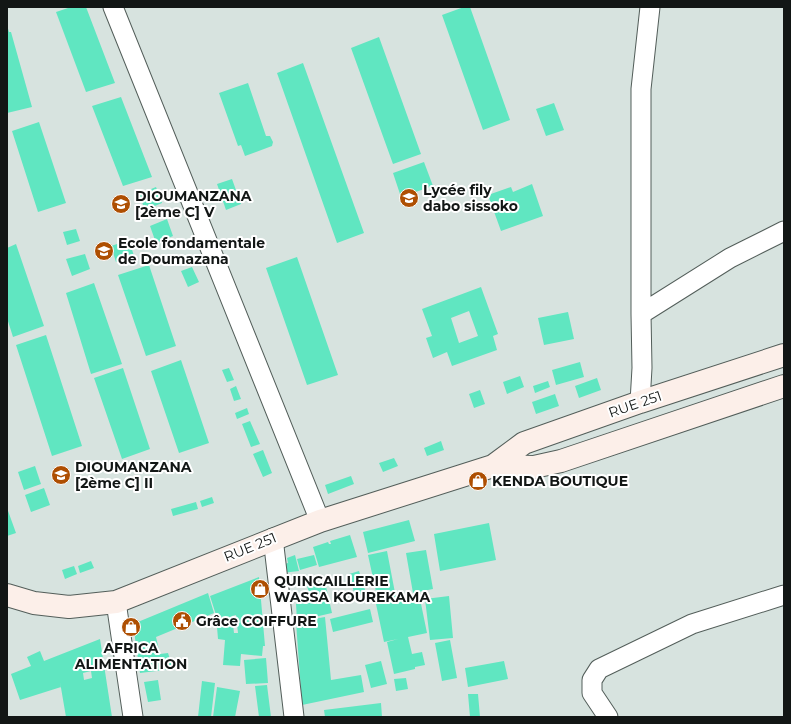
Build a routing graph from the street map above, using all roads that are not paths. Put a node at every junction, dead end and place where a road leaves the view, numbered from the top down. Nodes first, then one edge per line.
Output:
1 (113, 7) edge
2 (650, 7) edge
3 (784, 231) edge
4 (641, 314) junction
5 (784, 355) edge
6 (784, 386) edge
7 (640, 402) junction
8 (493, 466) junction
9 (320, 521) junction
10 (273, 538) junction
11 (7, 595) edge
12 (784, 595) edge
13 (116, 602) junction
14 (133, 717) edge
15 (294, 717) edge
16 (608, 717) edge

1 - 9 street
2 - 4 street
3 - 4 street
4 - 7 street
5 - 7 main road, RUE 251
6 - 8 main road, RUE 251
7 - 8 main road, RUE 251
8 - 9 main road, RUE 251
9 - 10 main road, RUE 251
10 - 13 main road, RUE 251
10 - 15 street
11 - 13 main road, RUE 251
12 - 16 street
13 - 14 street

